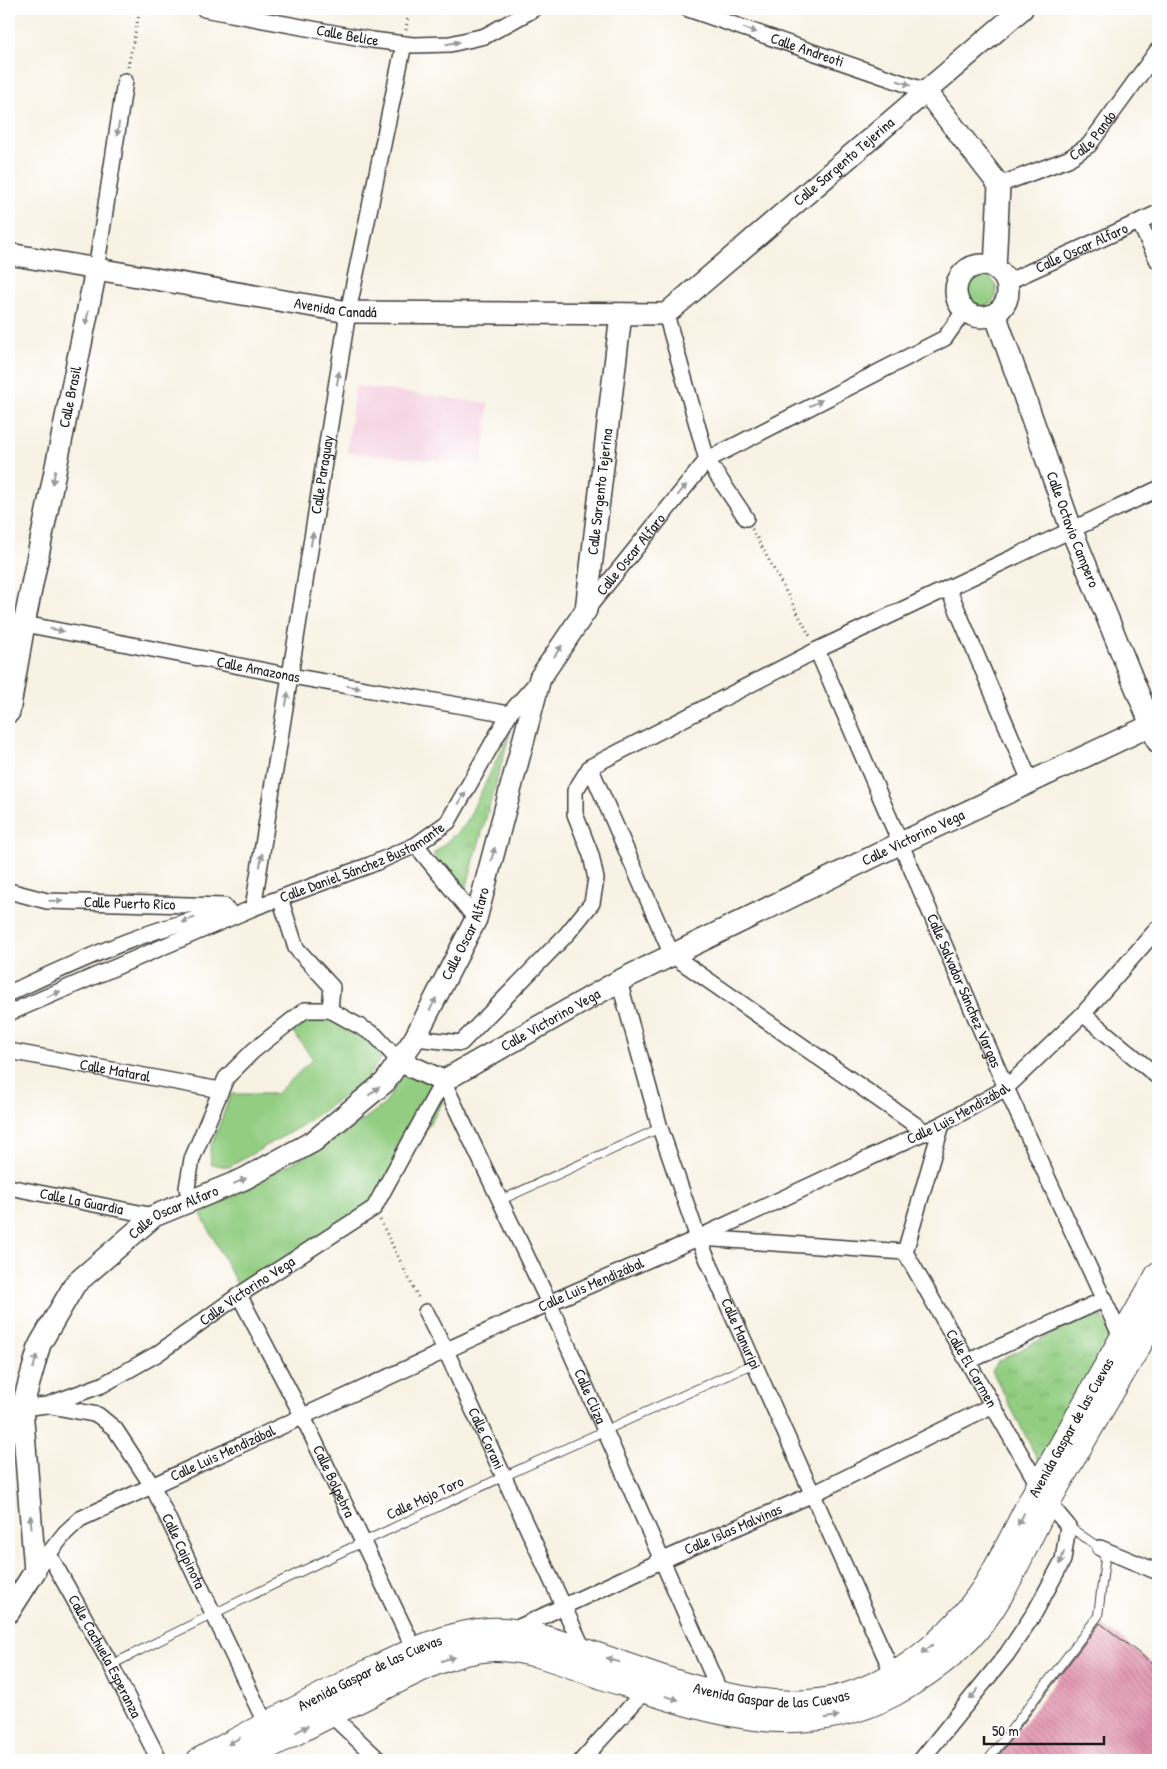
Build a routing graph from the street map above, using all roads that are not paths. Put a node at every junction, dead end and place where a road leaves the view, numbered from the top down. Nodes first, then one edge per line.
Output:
1 (204, 9) edge
2 (534, 9) edge
3 (688, 9) edge
4 (1022, 9) edge
5 (404, 44) junction
6 (1158, 50) edge
7 (125, 81) road end
8 (926, 91) junction
9 (999, 185) junction
10 (1158, 213) edge
11 (1139, 222) junction
12 (9, 254) edge
13 (1158, 261) edge
14 (96, 270) junction
15 (1001, 275) junction
16 (964, 311) junction
17 (348, 312) junction
18 (621, 314) junction
19 (666, 314) junction
20 (995, 314) junction
21 (707, 460) junction
22 (1158, 489) edge
23 (746, 518) road end
24 (1072, 530) junction
25 (948, 588) junction
26 (586, 610) junction
27 (17, 622) edge
28 (817, 650) junction
29 (291, 676) junction
30 (540, 678) junction
31 (9, 712) edge
32 (509, 714) junction
33 (1156, 730) edge
34 (590, 767) junction
35 (1030, 781) junction
36 (901, 843) junction
37 (416, 845) junction
38 (9, 891) edge
39 (280, 898) junction
40 (253, 908) junction
41 (476, 919) junction
42 (1158, 928) edge
43 (672, 955) junction
44 (619, 981) junction
45 (9, 993) edge
46 (330, 1010) junction
47 (9, 1014) edge
48 (1083, 1014) junction
49 (415, 1038) junction
50 (9, 1051) edge
51 (399, 1061) junction
52 (1158, 1077) edge
53 (443, 1081) junction
54 (1006, 1088) junction
55 (220, 1090) junction
56 (942, 1124) junction
57 (660, 1128) junction
58 (927, 1132) junction
59 (9, 1187) edge
60 (501, 1200) junction
61 (191, 1201) junction
62 (154, 1216) junction
63 (698, 1238) junction
64 (905, 1252) junction
65 (1158, 1274) edge
66 (239, 1295) junction
67 (1105, 1299) junction
68 (549, 1303) junction
69 (426, 1312) road end
70 (1158, 1313) edge
71 (1130, 1344) junction
72 (446, 1351) junction
73 (969, 1361) junction
74 (754, 1363) junction
75 (47, 1405) junction
76 (992, 1406) junction
77 (15, 1407) edge
78 (303, 1417) junction
79 (605, 1430) junction
80 (504, 1477) junction
81 (153, 1487) junction
82 (812, 1494) junction
83 (1044, 1494) junction
84 (1068, 1526) junction
85 (364, 1541) junction
86 (1100, 1548) junction
87 (48, 1553) junction
88 (663, 1560) junction
89 (35, 1571) junction
90 (1158, 1572) edge
91 (563, 1606) junction
92 (9, 1612) edge
93 (214, 1613) junction
94 (513, 1630) junction
95 (584, 1650) junction
96 (474, 1652) junction
97 (419, 1659) junction
98 (111, 1665) junction
99 (592, 1673) junction
100 (892, 1674) junction
101 (652, 1683) junction
102 (724, 1704) junction
103 (322, 1706) junction
104 (270, 1734) junction
105 (925, 1759) edge
106 (159, 1760) edge
107 (199, 1760) edge
108 (243, 1760) edge
109 (379, 1760) edge
110 (582, 1760) edge
111 (988, 1760) edge

1 - 5 street, Calle Belice
5 -> 2 street, Calle Belice
3 -> 8 street, Calle Andreoti
4 - 8 street, Calle Sargento Tejerina
5 - 17 street, Calle Paraguay
6 - 9 street, Calle Pando
7 -> 14 street, Calle Brasil
8 - 9 street
8 - 19 street, Calle Sargento Tejerina
9 - 15 street
10 - 11 street, Calle Oscar Alfaro
11 - 13 street
11 - 15 street, Calle Oscar Alfaro
12 - 14 street, Avenida Canadá
14 - 17 street, Avenida Canadá
14 -> 27 street, Calle Brasil
15 - 16 street
15 - 20 street
16 - 20 street
21 -> 16 street, Calle Oscar Alfaro
17 - 18 street, Avenida Canadá
29 -> 17 street, Calle Paraguay
18 - 19 street, Avenida Canadá
18 - 26 street, Calle Sargento Tejerina
19 - 21 street
20 - 24 street, Calle Octavio Campero
21 - 23 street
26 -> 21 street, Calle Oscar Alfaro
22 - 24 street
24 - 25 street
24 - 33 street, Calle Octavio Campero
25 - 28 street
25 - 35 street
30 -> 26 street, Calle Oscar Alfaro
27 -> 29 street, Calle Amazonas
27 - 31 street, Calle Brasil
28 - 34 street
28 - 36 street, Calle Salvador Sánchez Vargas
29 -> 32 street, Calle Amazonas
40 -> 29 street, Calle Paraguay
30 - 32 street, Calle Daniel Sánchez Bustamante
41 -> 30 street, Calle Oscar Alfaro
37 -> 32 street, Calle Daniel Sánchez Bustamante
33 - 35 street, Calle Victorino Vega
34 - 43 street
34 - 49 street
35 - 36 street, Calle Victorino Vega
36 - 43 street, Calle Victorino Vega
36 - 54 street, Calle Salvador Sánchez Vargas
37 - 39 street, Calle Daniel Sánchez Bustamante
37 - 41 street
38 -> 40 street, Calle Puerto Rico
39 - 40 street, Calle Daniel Sánchez Bustamante
39 - 46 street
40 -> 45 street, Calle Daniel Sánchez Bustamante
47 -> 40 street, Calle Daniel Sánchez Bustamante
49 -> 41 street, Calle Oscar Alfaro
42 - 48 street, Calle Luis Mendizábal
43 - 44 street, Calle Victorino Vega
43 - 58 street
44 - 53 street, Calle Victorino Vega
44 - 57 street, Calle Manuripi
46 - 51 street
46 - 55 street
48 - 52 street
48 - 54 street, Calle Luis Mendizábal
49 - 51 street, Calle Oscar Alfaro
50 - 55 street, Calle Mataral
51 - 53 street
61 -> 51 street, Calle Oscar Alfaro
53 - 60 street, Calle Cliza
53 - 66 street, Calle Victorino Vega
54 - 56 street, Calle Luis Mendizábal
54 - 67 street, Calle Salvador Sánchez Vargas
55 - 61 street
56 - 58 street, Calle Luis Mendizábal
56 - 64 street
57 - 60 lane
57 - 63 street, Calle Manuripi
58 - 63 street, Calle Luis Mendizábal
59 - 62 street, Calle La Guardia
60 - 68 street, Calle Cliza
61 - 62 street, Calle Oscar Alfaro
77 -> 62 street, Calle Oscar Alfaro
63 - 64 street
63 - 68 street, Calle Luis Mendizábal
63 - 74 street, Calle Manuripi
64 - 73 street, Calle El Carmen
65 - 71 main road, Avenida Gaspar de las Cuevas
66 - 75 street, Calle Victorino Vega
66 - 78 street, Calle Bolpebra
67 - 71 street, Calle Salvador Sánchez Vargas
67 - 73 street
68 - 72 street, Calle Luis Mendizábal
68 - 79 street, Calle Cliza
69 - 72 street, Calle Corani
70 - 71 main road, Avenida Gaspar de las Cuevas
71 - 83 main road, Avenida Gaspar de las Cuevas
72 - 78 street, Calle Luis Mendizábal
72 - 80 street, Calle Corani
73 - 76 street, Calle El Carmen
74 - 79 lane, Calle Mojo Toro
74 - 82 street, Calle Manuripi
75 - 77 street, Calle Victorino Vega
75 - 81 street, Calle Caipinota
76 - 82 street, Calle Islas Malvinas
76 - 83 street, Calle El Carmen
89 -> 77 street, Calle Oscar Alfaro
78 - 81 street, Calle Luis Mendizábal
78 - 85 street, Calle Bolpebra
79 - 80 lane, Calle Mojo Toro
79 - 88 street, Calle Cliza
80 - 85 lane, Calle Mojo Toro
80 - 91 street, Calle Corani
81 - 87 street, Calle Luis Mendizábal
81 - 93 street, Calle Caipinota
82 - 88 street, Calle Islas Malvinas
82 - 100 street, Calle Manuripi
83 - 84 street, Calle El Carmen
83 -> 100 main road, Avenida Gaspar de las Cuevas
102 -> 83 main road, Avenida Gaspar de las Cuevas
84 - 86 lane
84 -> 105 street
85 - 93 lane, Calle Mojo Toro
85 - 97 street, Calle Bolpebra
86 - 90 street
86 - 111 lane
87 - 89 street, Calle Luis Mendizábal
87 - 98 street, Calle Cachuela Esperanza
88 - 91 street, Calle Islas Malvinas
88 - 102 street, Calle Cliza
89 - 92 street, Calle Luis Mendizábal
91 - 94 street, Calle Islas Malvinas
91 - 95 street, Calle Corani
93 - 98 lane, Calle Mojo Toro
93 - 104 street, Calle Caipinota
94 - 95 main road, Avenida Gaspar de las Cuevas
94 - 96 street, Calle Islas Malvinas
94 - 97 main road, Avenida Gaspar de las Cuevas
95 - 99 street, Calle Corani
101 -> 95 main road, Avenida Gaspar de las Cuevas
97 -> 96 main road, Avenida Gaspar de las Cuevas
96 - 99 main road, Avenida Gaspar de las Cuevas
97 - 103 main road, Avenida Gaspar de las Cuevas
98 - 106 street, Calle Cachuela Esperanza
99 - 101 main road, Avenida Gaspar de las Cuevas
100 - 102 main road, Avenida Gaspar de las Cuevas
101 - 102 main road, Avenida Gaspar de las Cuevas
101 - 110 street
103 - 104 main road, Avenida Gaspar de las Cuevas
103 - 109 street
104 -> 107 main road, Avenida Gaspar de las Cuevas
104 - 108 main road, Avenida Gaspar de las Cuevas

